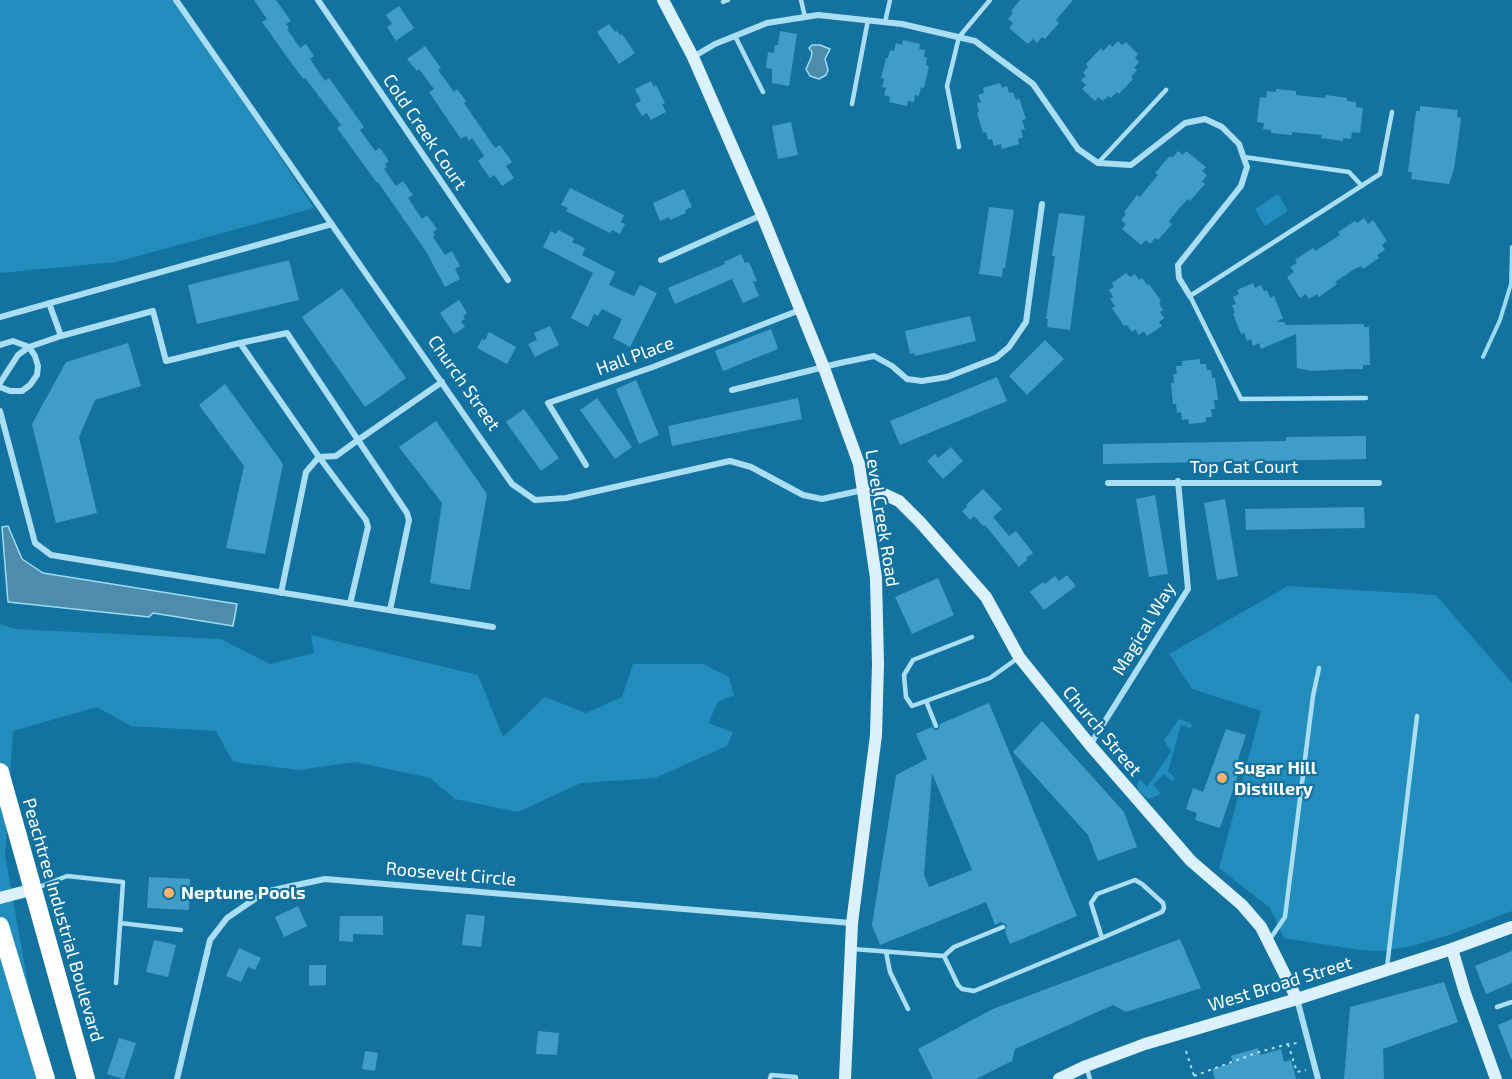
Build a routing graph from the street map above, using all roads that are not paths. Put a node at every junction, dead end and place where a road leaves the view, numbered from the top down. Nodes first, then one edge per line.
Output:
1 (176, 0) edge
2 (318, 0) edge
3 (663, 0) edge
4 (801, 0) edge
5 (890, 0) edge
6 (990, 0) edge
7 (805, 17) junction
8 (868, 20) junction
9 (885, 22) junction
10 (735, 36) junction
11 (959, 37) junction
12 (693, 57) junction
13 (1166, 90) dead end
14 (763, 92) dead end
15 (852, 104) dead end
16 (1392, 112) dead end
17 (959, 147) dead end
18 (1244, 157) junction
19 (1098, 163) junction
20 (1362, 186) junction
21 (1042, 204) dead end
22 (762, 215) junction
23 (332, 224) junction
24 (661, 260) dead end
25 (508, 280) dead end
26 (1190, 296) junction
27 (49, 303) junction
28 (800, 310) junction
29 (0, 317) edge
30 (61, 336) junction
31 (240, 344) junction
32 (0, 345) edge
33 (29, 347) junction
34 (824, 368) junction
35 (442, 382) junction
36 (0, 385) edge
37 (732, 390) dead end
38 (1366, 398) dead end
39 (0, 411) edge
40 (358, 440) junction
41 (319, 457) junction
42 (586, 465) dead end
43 (1178, 482) junction
44 (1108, 483) dead end
45 (1379, 483) dead end
46 (869, 490) junction
47 (281, 592) junction
48 (350, 604) junction
49 (390, 610) junction
50 (493, 627) dead end
51 (972, 637) dead end
52 (1019, 657) junction
53 (1320, 668) dead end
54 (926, 701) junction
55 (1418, 716) dead end
56 (936, 726) dead end
57 (1090, 745) junction
58 (0, 772) edge
59 (34, 889) junction
60 (0, 898) edge
61 (120, 923) junction
62 (852, 923) junction
63 (0, 926) edge
64 (1003, 927) dead end
65 (1512, 927) edge
66 (181, 930) dead end
67 (1102, 938) junction
68 (1269, 941) junction
69 (4, 948) edge
70 (850, 949) junction
71 (1452, 949) junction
72 (886, 952) junction
73 (944, 956) junction
74 (1387, 970) junction
75 (116, 983) dead end
76 (1297, 999) junction
77 (1512, 1002) edge
78 (1497, 1007) dead end
79 (908, 1010) dead end
80 (1086, 1066) junction
81 (796, 1078) edge
82 (46, 1079) edge
83 (86, 1079) edge
84 (177, 1079) edge
85 (770, 1079) edge
86 (845, 1079) edge
87 (1059, 1079) edge
88 (1090, 1079) edge
89 (1318, 1079) edge
90 (1496, 1079) edge

1 - 23 street, Church Street
2 - 25 street, Cold Creek Court
3 - 12 street, Level Creek Road
4 - 7 lane
5 - 9 lane
6 - 11 lane
7 - 8 street
7 - 10 street
8 - 9 street
8 - 15 lane
9 - 11 street
10 - 12 street
10 - 14 lane
11 - 17 lane
11 - 19 street
12 - 22 street, Level Creek Road
13 - 19 lane
16 - 20 lane
18 - 19 street
18 - 20 lane
18 - 26 street
20 - 26 lane
21 - 34 street
22 - 24 street
22 - 28 street, Level Creek Road
23 - 27 street
23 - 35 street, Church Street
26 - 38 lane
27 - 29 street
27 - 30 street
28 - 34 street, Level Creek Road
28 - 42 street, Hall Place
30 - 31 street
30 - 33 street
31 - 40 street
31 - 41 street
32 - 33 street
33 - 36 street
33 - 36 street
34 - 37 street
34 - 46 street, Level Creek Road
35 - 40 street
35 - 46 street, Church Street
39 - 47 street
40 - 41 street
40 - 49 street
41 - 47 street
41 - 48 street
43 - 44 street, Top Cat Court
43 - 45 street, Top Cat Court
43 - 57 street, Magical Way
46 - 52 street, Church Street
46 - 62 street, Level Creek Road
47 - 48 street
48 - 49 street
49 - 50 street
51 - 54 lane
52 - 54 lane
52 - 57 street, Church Street
53 - 68 lane
54 - 56 lane
55 - 74 lane
57 - 68 street, Church Street
58 - 59 highway, Peachtree Industrial Boulevard
59 - 60 street
59 - 61 lane
59 - 83 highway, Peachtree Industrial Boulevard
61 - 66 lane
61 - 75 lane
62 - 70 street, Level Creek Road
62 - 84 street, Roosevelt Circle
63 - 69 highway
64 - 73 lane
65 - 71 street, West Broad Street
67 - 67 lane
67 - 73 lane
68 - 76 street, Church Street
69 - 82 highway
70 - 72 lane
70 - 86 street, Level Creek Road
71 - 74 street, West Broad Street
71 - 90 street
72 - 73 lane
72 - 79 lane
74 - 76 street, West Broad Street
76 - 80 street, West Broad Street
76 - 89 street
77 - 78 lane
80 - 87 street, West Broad Street
80 - 88 lane
81 - 85 lane

